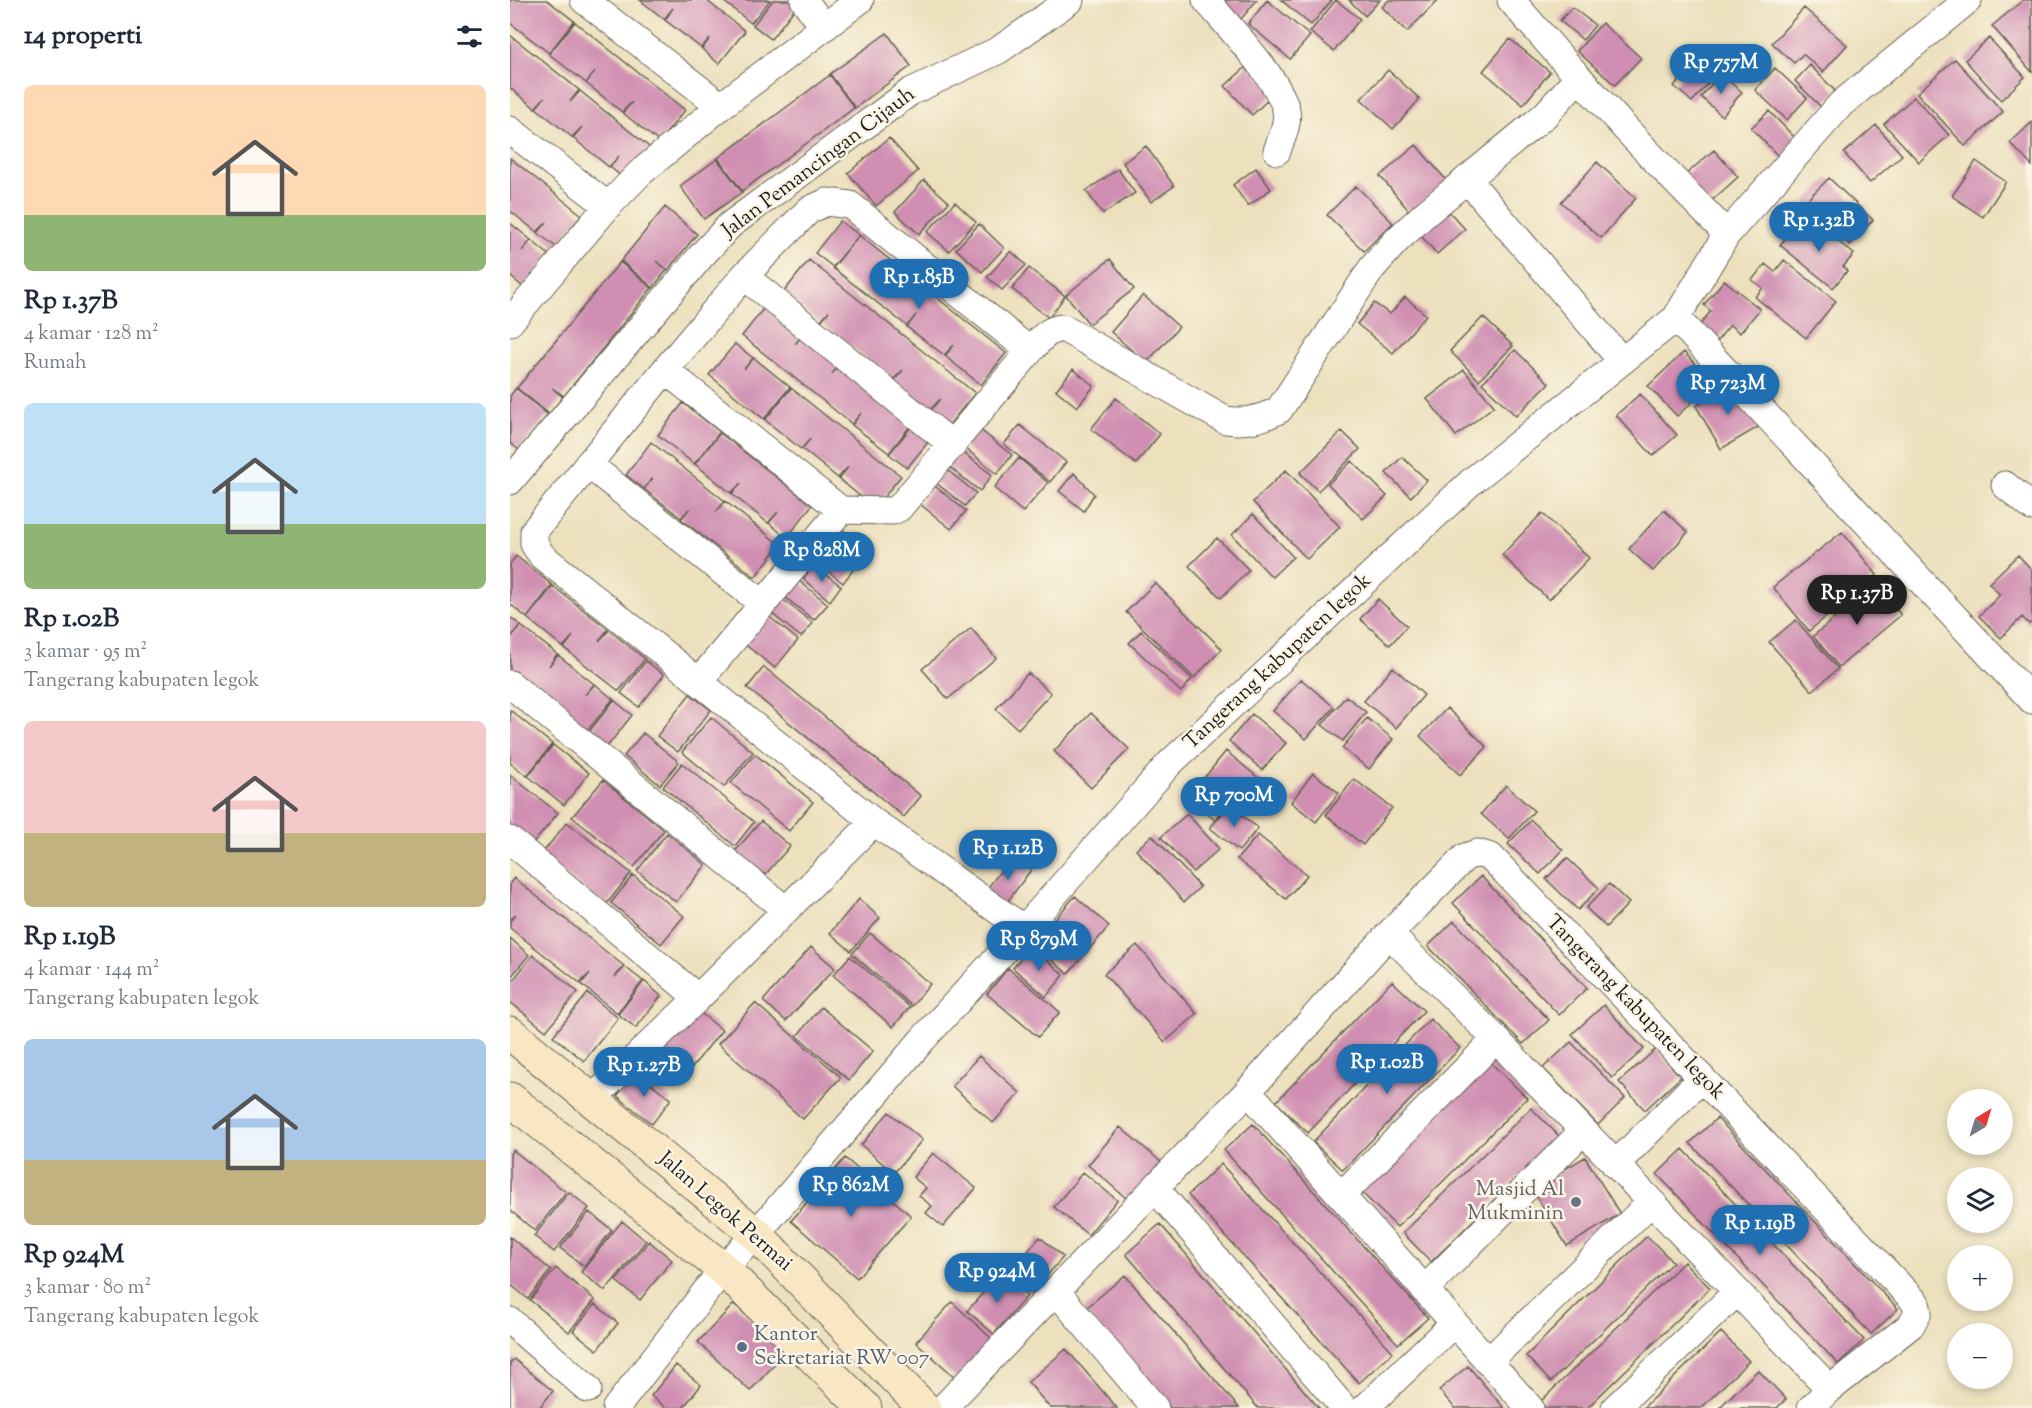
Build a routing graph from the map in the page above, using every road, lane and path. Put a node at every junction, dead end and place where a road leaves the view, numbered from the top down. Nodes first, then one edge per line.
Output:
1 (584, 0) edge
2 (804, 0) edge
3 (860, 0) edge
4 (1070, 0) edge
5 (1206, 0) edge
6 (1511, 0) edge
7 (1968, 0) edge
8 (824, 27) junction
9 (1578, 78) junction
10 (721, 106) junction
11 (510, 130) edge
12 (1277, 151) dead end
13 (1467, 180) junction
14 (608, 206) junction
15 (1727, 234) junction
16 (744, 276) junction
17 (1676, 318) junction
18 (510, 322) edge
19 (1030, 351) junction
20 (1622, 361) junction
21 (665, 370) junction
22 (953, 444) junction
23 (588, 464) junction
24 (510, 481) edge
25 (2005, 485) dead end
26 (2032, 507) edge
27 (841, 510) junction
28 (763, 604) junction
29 (699, 681) junction
30 (510, 684) edge
31 (2032, 700) edge
32 (874, 822) junction
33 (510, 840) edge
34 (786, 910) junction
35 (1024, 929) junction
36 (1389, 934) junction
37 (698, 998) junction
38 (510, 1033) edge
39 (1496, 1040) junction
40 (1702, 1078) junction
41 (1248, 1091) junction
42 (510, 1099) edge
43 (592, 1099) junction
44 (1583, 1131) junction
45 (1615, 1164) junction
46 (1155, 1188) junction
47 (1341, 1196) junction
48 (1652, 1202) junction
49 (756, 1234) junction
50 (723, 1269) junction
51 (1424, 1290) junction
52 (1056, 1291) junction
53 (1737, 1292) junction
54 (510, 1321) edge
55 (1454, 1323) junction
56 (1488, 1362) junction
57 (588, 1389) dead end
58 (1830, 1389) junction
59 (616, 1408) edge
60 (865, 1408) edge
61 (924, 1408) edge
62 (943, 1408) edge
63 (1155, 1408) edge
64 (1344, 1408) edge
65 (1365, 1408) edge
66 (1530, 1408) edge
67 (1615, 1408) edge
68 (1811, 1408) edge

1 - 10 street
2 - 8 street
3 - 8 street
4 - 24 street, Jalan Pemancingan Cijauh
5 - 12 street
6 - 9 street
7 - 15 street, Tangerang kabupaten legok
8 - 10 street
9 - 13 street
9 - 15 street
10 - 14 street
11 - 14 street
13 - 19 street
13 - 20 street
14 - 18 street
15 - 17 street, Tangerang kabupaten legok
16 - 19 street
16 - 21 street
16 - 22 street
17 - 20 street, Tangerang kabupaten legok
17 - 31 street
19 - 22 street
20 - 35 street, Tangerang kabupaten legok
21 - 23 street
21 - 27 street
22 - 27 street
23 - 28 street
23 - 29 street
25 - 26 street
27 - 28 street
28 - 29 street
29 - 32 street
30 - 34 street
32 - 34 street
32 - 35 street
33 - 37 street
34 - 37 street
35 - 49 street, Tangerang kabupaten legok
36 - 39 street
36 - 40 street, Tangerang kabupaten legok
36 - 41 street, Tangerang kabupaten legok
37 - 43 street
38 - 43 street, Jalan Legok Permai
39 - 44 street
39 - 47 street
40 - 45 street
40 - 58 street, Tangerang kabupaten legok
41 - 46 street, Tangerang kabupaten legok
41 - 47 street
42 - 50 street
43 - 49 street, Jalan Legok Permai
44 - 45 street
44 - 51 street
45 - 48 street
46 - 52 street, Tangerang kabupaten legok
46 - 64 street
47 - 51 street
48 - 53 street
48 - 56 street
49 - 50 street, Tangerang kabupaten legok
49 - 61 street, Jalan Legok Permai
50 - 59 street, Tangerang kabupaten legok
50 - 60 street
51 - 55 street
52 - 62 street, Tangerang kabupaten legok
52 - 63 street
53 - 58 street
53 - 67 street
54 - 57 street
55 - 56 street
55 - 65 street
56 - 66 street
58 - 68 street, Tangerang kabupaten legok

